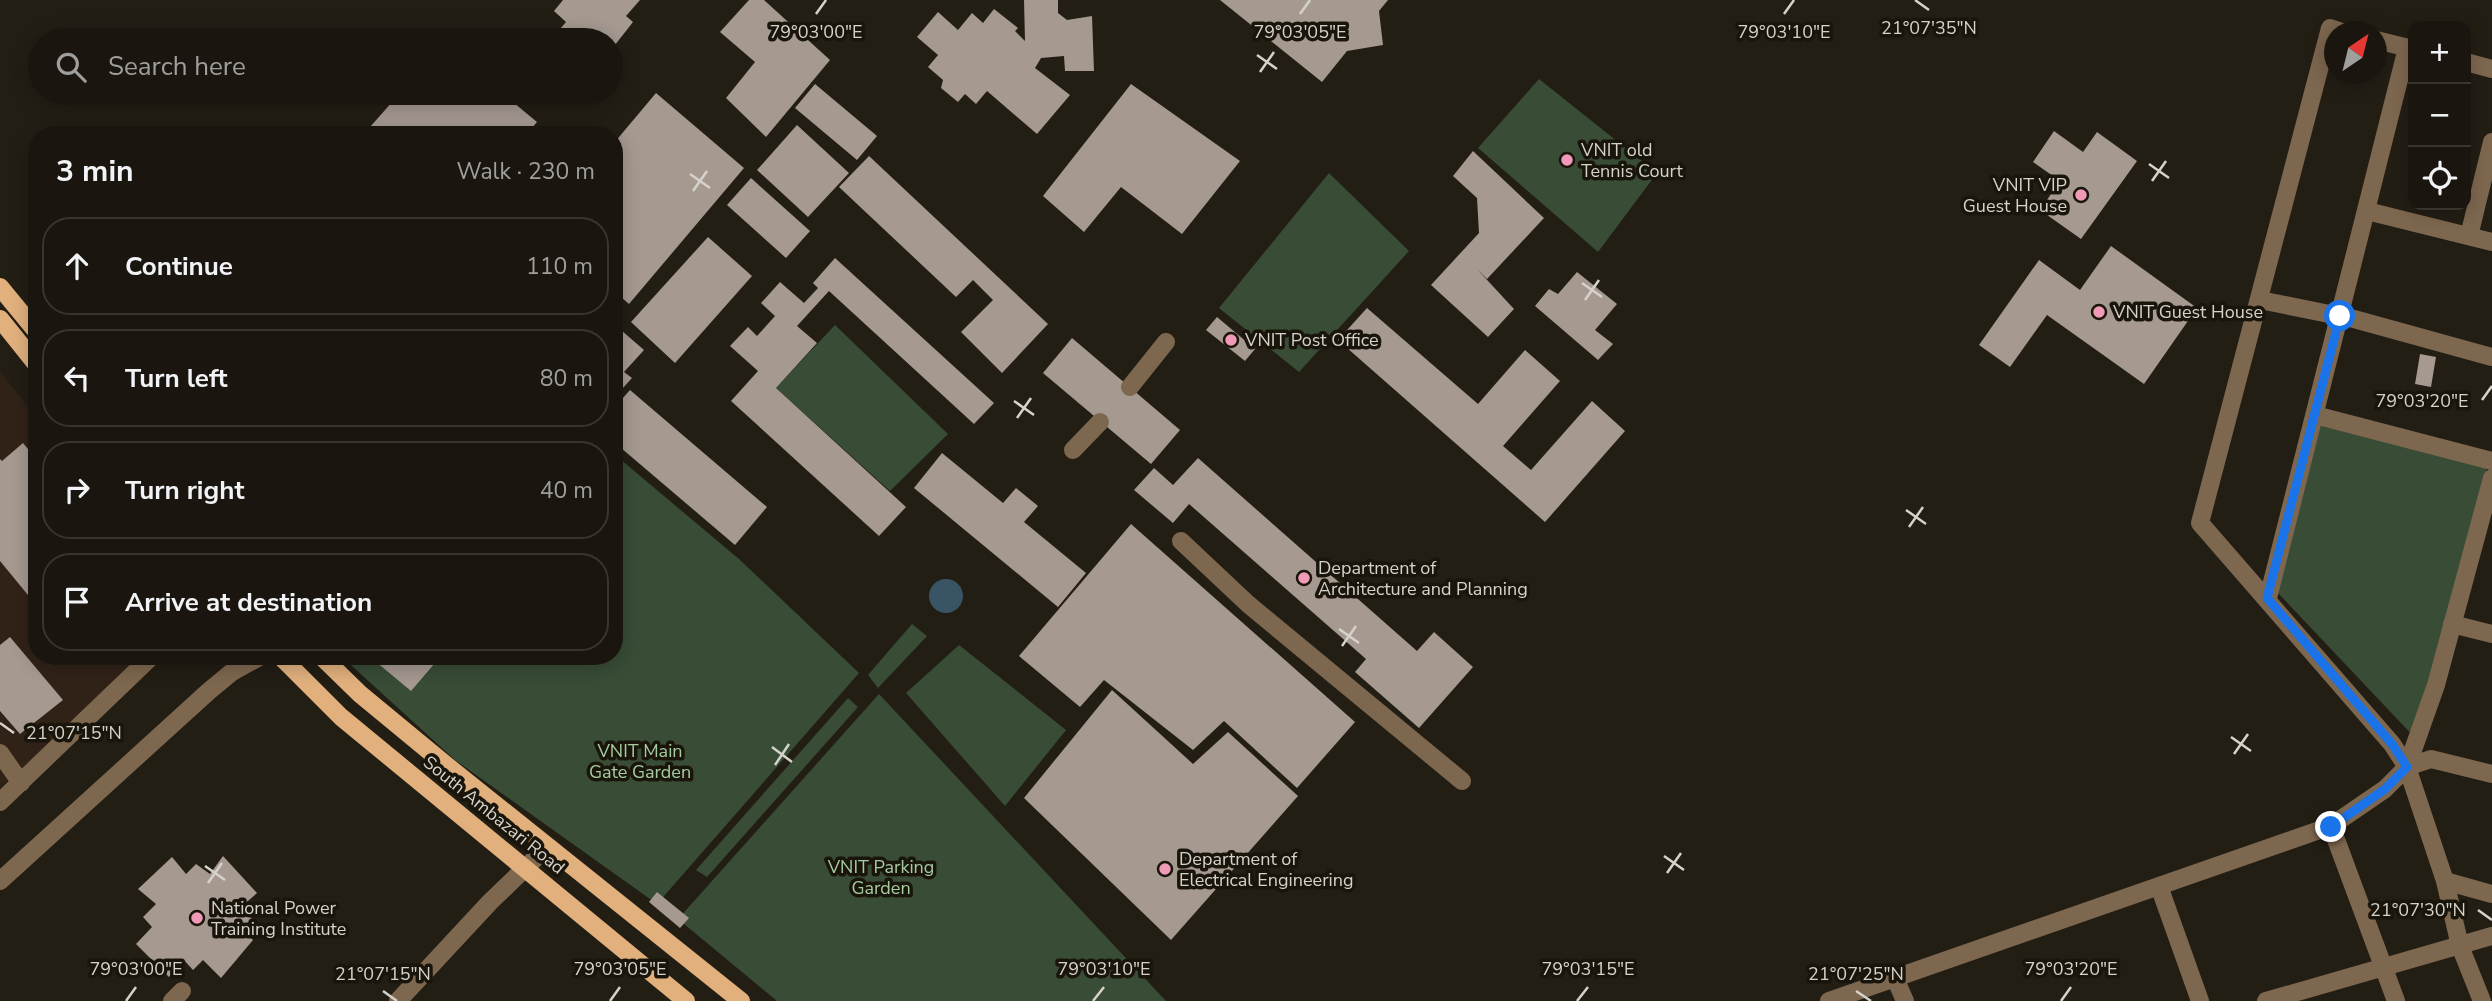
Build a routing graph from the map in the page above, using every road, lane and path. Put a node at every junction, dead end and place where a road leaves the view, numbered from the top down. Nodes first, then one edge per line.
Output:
1 (2387, 43) edge
2 (2408, 48) edge
3 (2324, 52) edge
4 (2408, 56) edge
5 (2471, 63) edge
6 (2492, 69) edge
7 (2492, 142) edge
8 (2367, 211) junction
9 (2469, 236) junction
10 (2492, 242) edge
11 (1, 290) edge
12 (2260, 300) junction
13 (2340, 316) junction
14 (0, 319) edge
15 (28, 322) edge
16 (1166, 342) dead end
17 (28, 354) edge
18 (2492, 357) edge
19 (1130, 387) dead end
20 (2315, 415) junction
21 (1100, 422) dead end
22 (1073, 450) dead end
23 (2492, 461) edge
24 (2492, 478) edge
25 (1181, 541) dead end
26 (2267, 598) junction
27 (2452, 624) junction
28 (2492, 634) edge
29 (143, 665) edge
30 (245, 665) edge
31 (289, 665) edge
32 (330, 665) edge
33 (0, 753) edge
34 (2407, 767) junction
35 (2492, 774) edge
36 (1462, 781) dead end
37 (21, 783) junction
38 (0, 802) edge
39 (2331, 827) junction
40 (547, 847) junction
41 (526, 868) junction
42 (0, 881) edge
43 (2445, 881) junction
44 (2159, 886) junction
45 (2492, 894) edge
46 (2492, 936) edge
47 (2460, 946) junction
48 (2383, 968) junction
49 (1895, 978) junction
50 (2317, 994) edge
51 (681, 1000) edge
52 (398, 1001) edge
53 (741, 1001) edge
54 (1829, 1001) edge
55 (1905, 1001) edge
56 (2200, 1001) edge
57 (2266, 1001) edge
58 (2396, 1001) edge
59 (2482, 1001) edge

1 - 2 street
3 - 12 street
4 - 8 street
5 - 6 street
7 - 9 street
8 - 9 street
8 - 13 street
9 - 10 street
11 - 15 main road
12 - 13 street
12 - 26 street
13 - 18 street
13 - 20 street
14 - 17 main road
16 - 19 street
20 - 23 street
20 - 26 street
21 - 22 street
24 - 27 street
25 - 36 street
26 - 34 street
27 - 28 street
27 - 34 street
29 - 37 street
30 - 42 street
31 - 41 main road, South Ambazari Road
32 - 40 main road
33 - 37 street
34 - 35 street
34 - 39 street
34 - 43 street
37 - 38 street
39 - 44 street
39 - 48 street
40 - 41 street
40 - 53 main road
41 - 51 main road, South Ambazari Road
41 - 52 street
43 - 45 street
43 - 47 street
44 - 49 street
44 - 56 street
46 - 47 street
47 - 48 street
47 - 59 street
48 - 50 street
48 - 58 street
49 - 54 street
49 - 55 street
50 - 57 street

